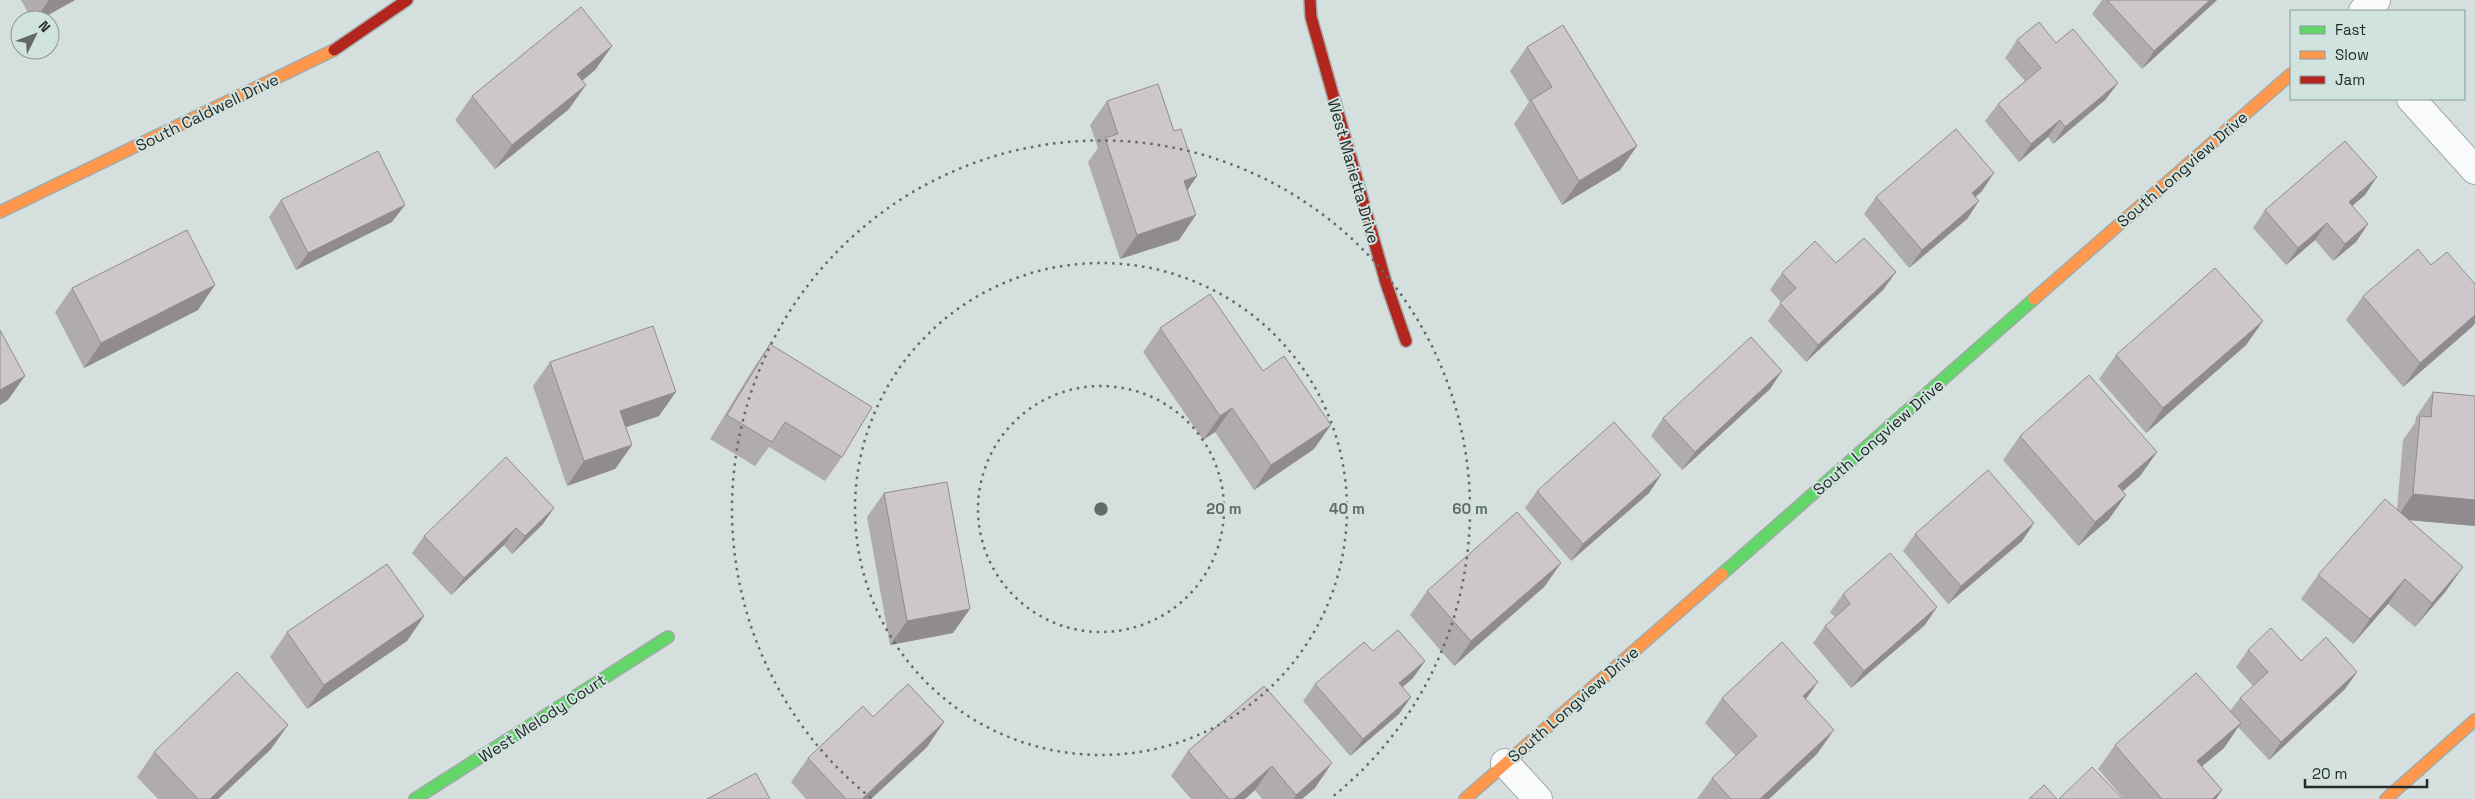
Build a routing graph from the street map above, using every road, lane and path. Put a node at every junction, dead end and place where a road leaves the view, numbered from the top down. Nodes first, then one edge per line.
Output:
1 (407, 0) edge
2 (1310, 0) edge
3 (2376, 0) edge
4 (2364, 10) edge
5 (2290, 75) edge
6 (2411, 100) edge
7 (2475, 170) edge
8 (0, 212) edge
9 (1406, 341) dead end
10 (668, 637) dead end
11 (2475, 720) edge
12 (1505, 763) junction
13 (415, 799) edge
14 (1465, 799) edge
15 (1538, 799) edge
16 (2386, 799) edge

1 - 8 street, South Caldwell Drive
2 - 9 street, West Marietta Drive
3 - 4 street
5 - 12 street, South Longview Drive
6 - 7 street
10 - 13 street, West Melody Court
11 - 16 street
12 - 14 street, South Longview Drive
12 - 15 street

